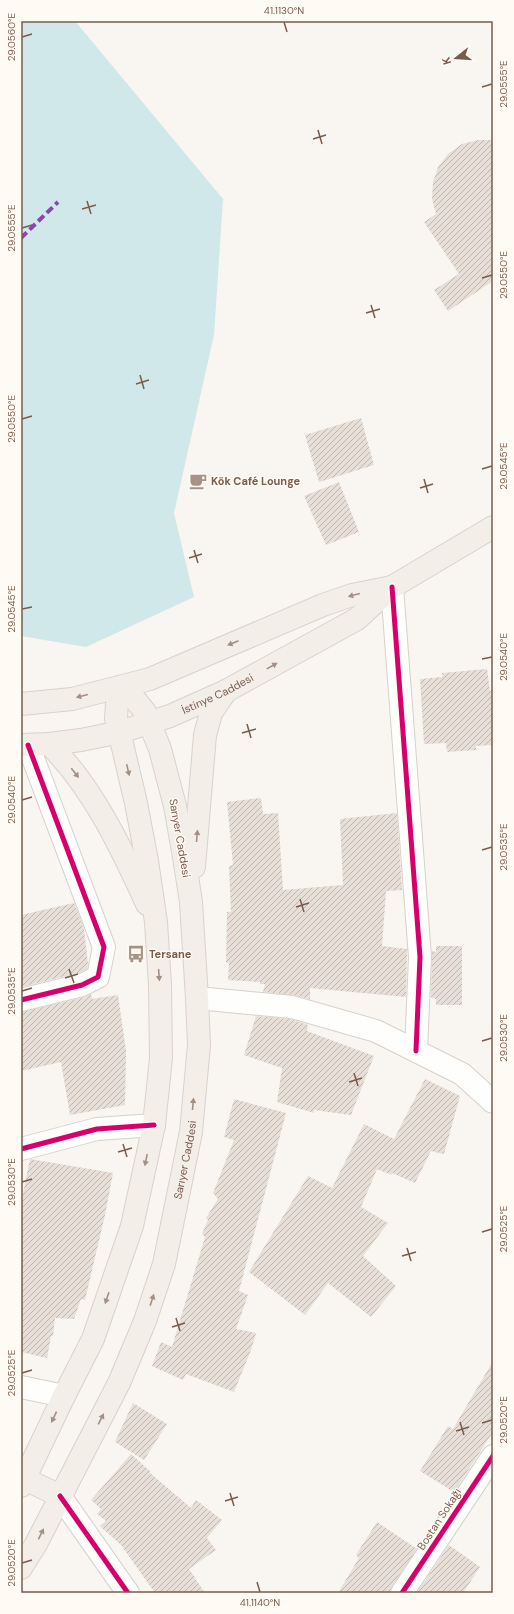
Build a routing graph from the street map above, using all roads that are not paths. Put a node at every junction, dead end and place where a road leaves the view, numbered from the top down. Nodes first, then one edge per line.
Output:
1 (493, 527) edge
2 (392, 587) junction
3 (120, 687) junction
4 (226, 691) junction
5 (21, 704) edge
6 (150, 723) junction
7 (120, 732) junction
8 (33, 744) edge
9 (191, 902) junction
10 (156, 922) junction
11 (197, 998) junction
12 (21, 1000) edge
13 (416, 1051) junction
14 (493, 1102) edge
15 (154, 1125) junction
16 (21, 1148) edge
17 (21, 1387) edge
18 (64, 1396) junction
19 (493, 1456) edge
20 (23, 1483) edge
21 (60, 1496) junction
22 (21, 1568) edge
23 (128, 1593) edge
24 (402, 1593) edge

1 - 2 main road, İstinye Caddesi
2 -> 3 main road, İstinye Caddesi
4 -> 2 main road, İstinye Caddesi
2 - 13 street
3 -> 5 main road, İstinye Caddesi
3 - 6 main road, Sarıyer Caddesi
3 - 7 main road
4 - 6 main road, İstinye Caddesi
9 -> 4 main road
6 - 7 main road, İstinye Caddesi
6 - 9 main road, Sarıyer Caddesi
7 - 8 main road, İstinye Caddesi
7 -> 10 main road
8 -> 10 main road
8 - 12 street
9 - 11 main road, Sarıyer Caddesi
10 -> 15 main road
11 - 13 street
21 -> 11 main road, Sarıyer Caddesi
13 - 14 street
15 - 16 street
15 -> 18 main road
17 - 18 street
18 -> 20 main road
19 - 24 street, Bostan Sokağı
20 - 21 main road
22 -> 21 main road, Sarıyer Caddesi
21 - 23 street

